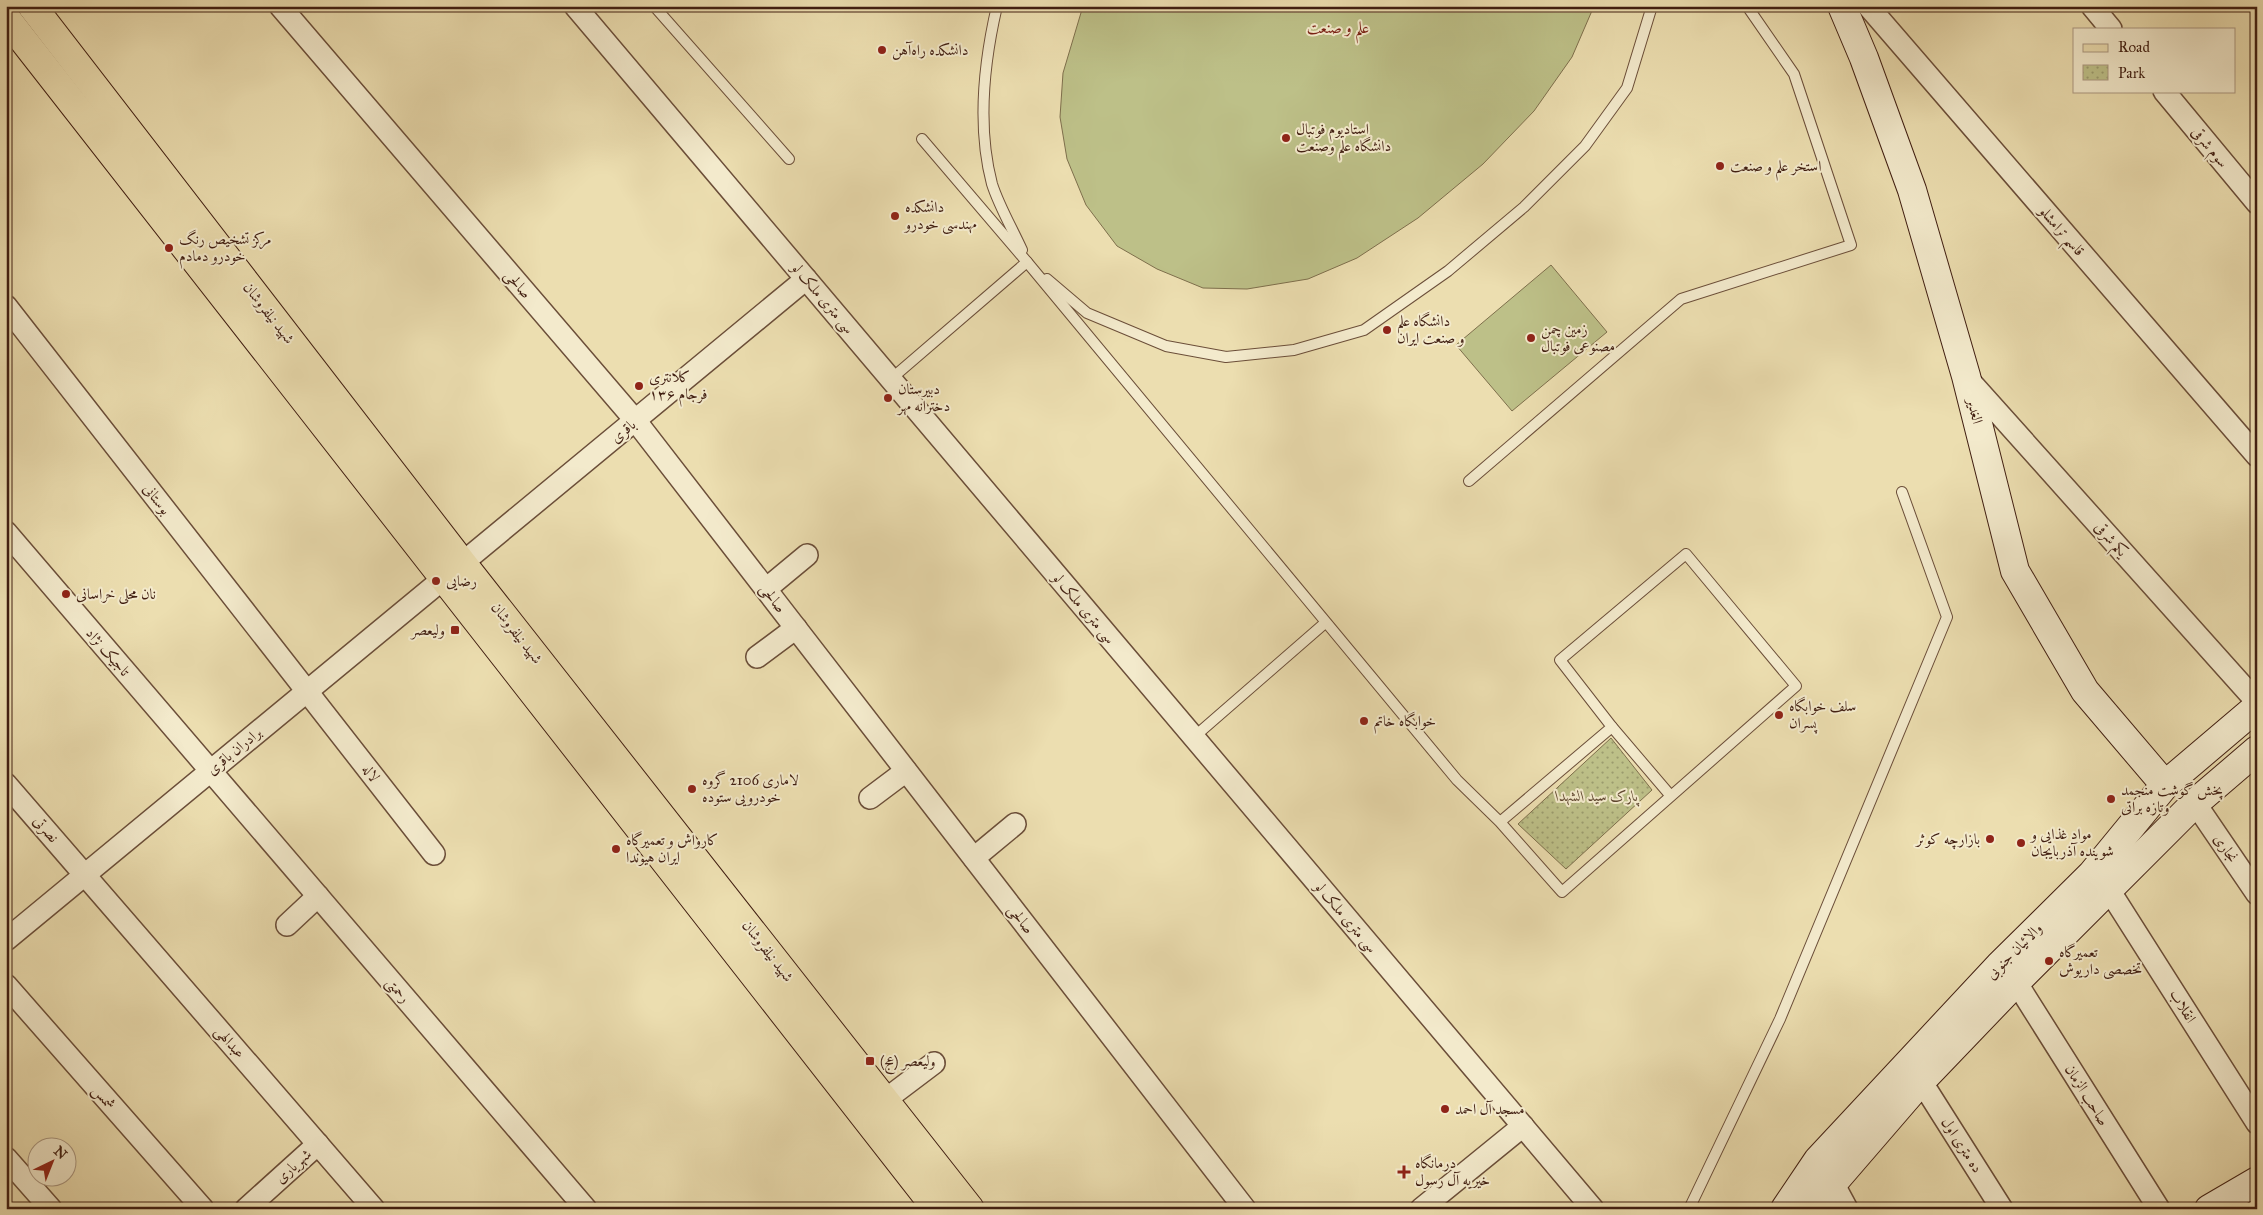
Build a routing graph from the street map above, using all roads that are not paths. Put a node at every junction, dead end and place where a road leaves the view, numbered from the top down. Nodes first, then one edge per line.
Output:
1 (32, 6) edge
2 (280, 6) edge
3 (575, 6) edge
4 (654, 6) edge
5 (997, 6) edge
6 (1652, 6) edge
7 (1746, 6) edge
8 (1842, 6) edge
9 (1868, 6) edge
10 (2092, 6) edge
11 (6, 18) edge
12 (2110, 28) edge
13 (2165, 92) edge
14 (922, 139) dead end
15 (789, 159) dead end
16 (2257, 202) edge
17 (1027, 262) junction
18 (806, 279) junction
19 (6, 306) edge
20 (1966, 376) junction
21 (891, 379) junction
22 (635, 420) junction
23 (2257, 456) edge
24 (1469, 482) dead end
25 (1902, 492) dead end
26 (6, 532) edge
27 (807, 555) dead end
28 (453, 571) junction
29 (766, 589) junction
30 (1325, 623) junction
31 (796, 628) junction
32 (757, 657) dead end
33 (307, 691) junction
34 (2257, 702) edge
35 (2257, 707) edge
36 (1612, 727) junction
37 (1194, 737) junction
38 (2257, 750) edge
39 (210, 771) junction
40 (906, 771) junction
41 (2171, 780) junction
42 (6, 784) edge
43 (1670, 795) junction
44 (870, 798) dead end
45 (2195, 803) junction
46 (1500, 822) junction
47 (1015, 824) dead end
48 (434, 854) dead end
49 (974, 858) junction
50 (85, 875) junction
51 (2109, 890) junction
52 (2257, 894) edge
53 (318, 896) junction
54 (287, 925) dead end
55 (6, 940) edge
56 (2016, 982) junction
57 (6, 985) edge
58 (934, 1063) dead end
59 (1921, 1081) junction
60 (885, 1100) junction
61 (2257, 1123) edge
62 (1524, 1126) junction
63 (318, 1144) junction
64 (6, 1158) edge
65 (1818, 1160) junction
66 (2257, 1181) edge
67 (1833, 1183) junction
68 (52, 1209) edge
69 (203, 1209) edge
70 (246, 1209) edge
71 (374, 1209) edge
72 (586, 1209) edge
73 (937, 1209) edge
74 (970, 1209) edge
75 (1245, 1209) edge
76 (1421, 1209) edge
77 (1593, 1209) edge
78 (1689, 1209) edge
79 (1785, 1209) edge
80 (1816, 1209) edge
81 (1847, 1209) edge
82 (2002, 1209) edge
83 (2158, 1209) edge
84 (2209, 1209) edge

1 - 28 main road, شهید نیلفروشان
2 - 22 street, صالحی
3 - 18 street, سی متری ملک لو
4 - 15 lane
5 - 17 lane
6 - 17 lane
7 - 24 lane
8 - 20 main road, الغدیر
9 - 23 street, قاسم ترامشلو
10 - 12 street
11 - 28 main road, شهید نیلفروشان
13 - 16 street, سوم شرقی
14 - 17 lane
17 - 21 lane
17 - 30 lane
18 - 21 street, سی متری ملک لو
18 - 22 street, باقری
19 - 33 street, بوستانی
20 - 34 street, یکم شرقی
20 - 41 main road, الغدیر
21 - 37 street, سی متری ملک لو
22 - 28 street, باقری
22 - 29 street, صالحی
25 - 78 lane
26 - 39 street, تاجیک نژاد
27 - 29 street
28 - 33 street, برادران باقری
28 - 60 main road, شهید نیلفروشان
28 - 73 main road, شهید نیلفروشان
29 - 31 street, صالحی
30 - 37 lane
30 - 46 lane
31 - 32 street
31 - 40 street, صالحی
33 - 39 street, برادران باقری
33 - 48 street, لاله
35 - 41 main road, والائیان جنوبی
36 - 43 lane
36 - 43 lane
36 - 46 lane
37 - 62 street, سی متری ملک لو
38 - 45 main road, والائیان جنوبی
39 - 50 street, برادران باقری
39 - 53 street, رحمتی
40 - 44 street
40 - 49 street, صالحی
41 - 45 main road, الغدیر
41 - 65 main road, والائیان جنوبی
42 - 50 street, نصرتی
43 - 46 lane
45 - 51 main road, والائیان جنوبی
45 - 52 street, نجاری
47 - 49 street
49 - 75 street, صالحی
50 - 55 street, برادران باقری
50 - 63 street, عبدالهی
51 - 56 main road, والائیان جنوبی
51 - 61 street, انقلاب
53 - 54 street
53 - 72 street, رحمتی
56 - 59 main road, والائیان جنوبی
56 - 83 street, صاحب الزمان
57 - 69 street, شمس
58 - 60 street
59 - 67 main road, والائیان جنوبی
59 - 82 street, ده متری اول
60 - 74 main road, شهید نیلفروشان
62 - 76 street
62 - 77 street, سی متری ملک لو
63 - 70 street, شهریاری
63 - 71 street, عبدالهی
64 - 68 street
65 - 67 main road
65 - 79 main road, والائیان جنوبی
66 - 84 main road
67 - 80 main road, والائیان جنوبی
67 - 81 street

